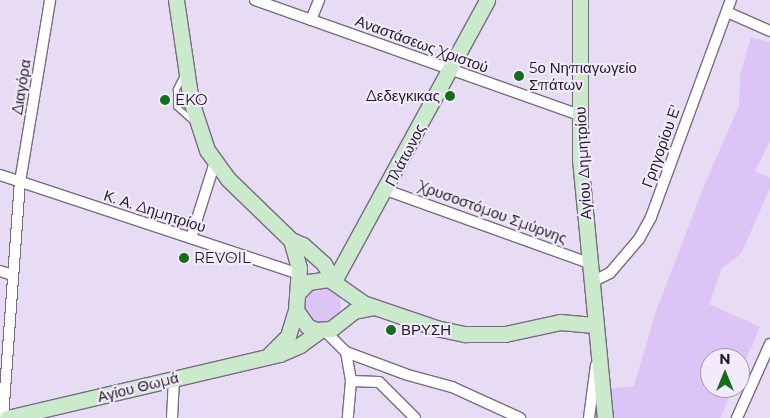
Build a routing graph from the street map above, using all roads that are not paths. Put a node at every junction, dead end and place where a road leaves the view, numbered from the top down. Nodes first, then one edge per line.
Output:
1 (50, 0) edge
2 (176, 0) edge
3 (254, 0) edge
4 (319, 0) edge
5 (488, 0) edge
6 (580, 0) edge
7 (731, 0) edge
8 (727, 12) junction
9 (311, 20) junction
10 (770, 31) edge
11 (451, 70) junction
12 (580, 116) junction
13 (215, 162) junction
14 (0, 175) edge
15 (20, 182) junction
16 (386, 190) junction
17 (190, 238) junction
18 (293, 247) junction
19 (589, 262) junction
20 (0, 271) edge
21 (300, 274) junction
22 (12, 275) junction
23 (331, 278) junction
24 (592, 282) junction
25 (297, 294) junction
26 (374, 307) junction
27 (296, 310) junction
28 (342, 321) junction
29 (594, 325) junction
30 (322, 330) junction
31 (337, 340) junction
32 (770, 344) edge
33 (346, 352) junction
34 (269, 355) junction
35 (597, 355) junction
36 (388, 368) junction
37 (174, 378) junction
38 (351, 380) junction
39 (379, 382) junction
40 (2, 418) edge
41 (7, 418) edge
42 (172, 418) edge
43 (348, 418) edge
44 (415, 418) edge
45 (520, 418) edge
46 (588, 418) edge
47 (605, 418) edge
48 (737, 418) edge

1 - 15 street, Διαγόρα
2 - 13 street
3 - 9 street, Αναστάσεως Χριστού
4 - 9 street
5 - 11 street, Πλάτωνος
6 - 12 street, Αγίου Δημητρίου
7 - 8 street, Γρηγορίου Ε'
8 - 10 street
8 - 24 street, Γρηγορίου Ε'
9 - 11 street, Αναστάσεως Χριστού
11 - 12 street, Αναστάσεως Χριστού
11 - 16 street, Πλάτωνος
12 - 19 street, Αγίου Δημητρίου
13 - 17 street
13 - 18 street
14 - 15 street, Κ. Α. Δημητρίου
15 - 17 street, Κ. Α. Δημητρίου
15 - 22 street, Διαγόρα
16 - 19 street, Χρυσοστόμου Σμύρνης
16 - 23 street, Πλάτωνος
17 - 21 street, Κ. Α. Δημητρίου
18 - 21 street
18 - 23 street
19 - 24 street, Αγίου Δημητρίου
20 - 22 street
21 - 25 street
22 - 40 street, Διαγόρα
23 - 25 street
23 - 26 street
23 - 28 street
24 - 29 street, Αγίου Δημητρίου
25 - 27 street
26 - 28 street
26 - 29 street
27 - 30 street
27 - 34 street
28 - 30 street
28 - 31 street
29 - 35 street, Αγίου Δημητρίου
30 - 31 street
30 - 34 street, Αγίου Θωμά
31 - 33 street
32 - 48 street
33 - 36 street
33 - 38 street
34 - 37 street, Αγίου Θωμά
35 - 46 street
35 - 47 street, Αγίου Δημητρίου
36 - 39 street
36 - 45 street
37 - 41 street, Αγίου Θωμά
37 - 42 street
38 - 39 street
38 - 43 street
39 - 44 street

